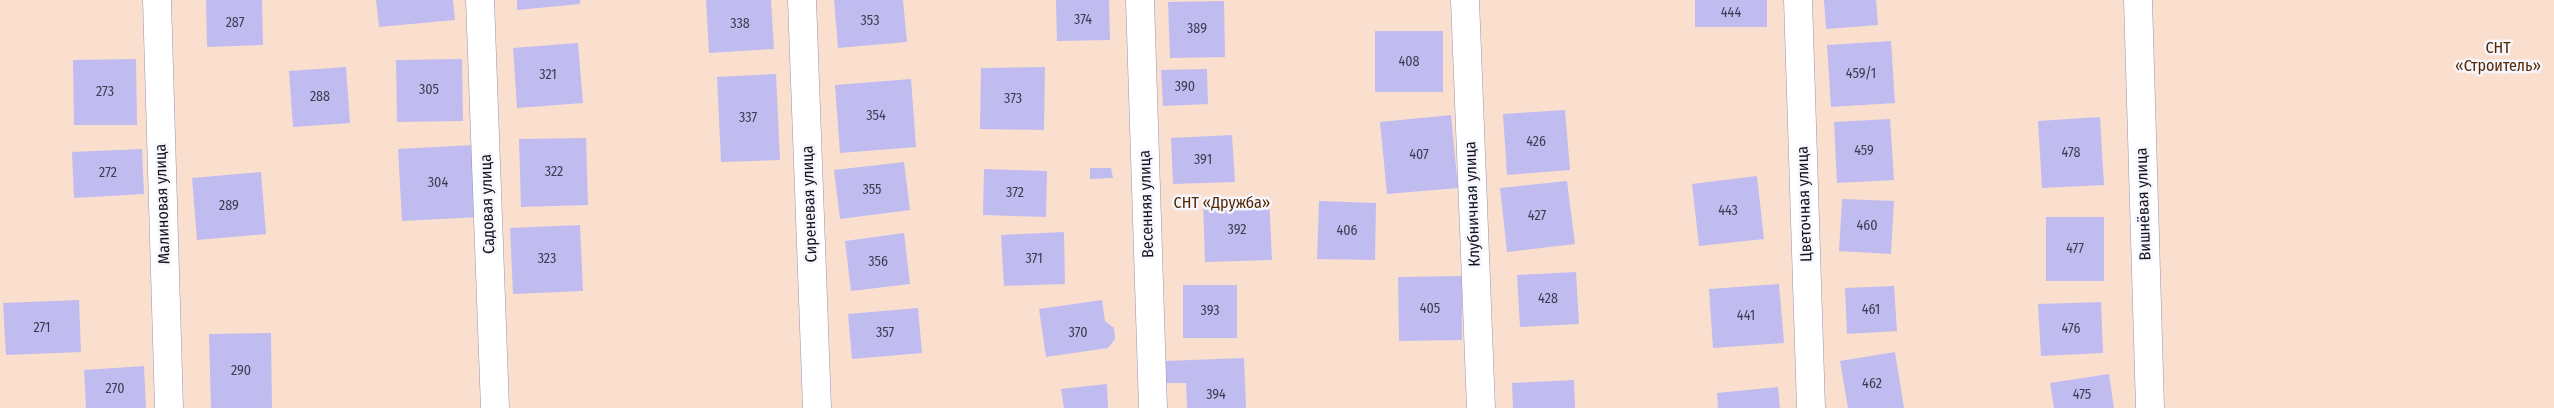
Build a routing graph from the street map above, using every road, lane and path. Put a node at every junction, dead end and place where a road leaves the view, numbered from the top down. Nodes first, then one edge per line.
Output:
1 (157, 0) edge
2 (480, 0) edge
3 (802, 0) edge
4 (1140, 0) edge
5 (1465, 0) edge
6 (1798, 0) edge
7 (2138, 0) edge
8 (169, 408) edge
9 (495, 408) edge
10 (818, 408) edge
11 (1153, 408) edge
12 (1481, 408) edge
13 (1811, 408) edge
14 (2150, 408) edge

1 - 8 street, Малиновая улица
2 - 9 street, Садовая улица
3 - 10 street, Сиреневая улица
4 - 11 street, Весенняя улица
5 - 12 street, Клубничная улица
6 - 13 street, Цветочная улица
7 - 14 street, Вишнёвая улица

